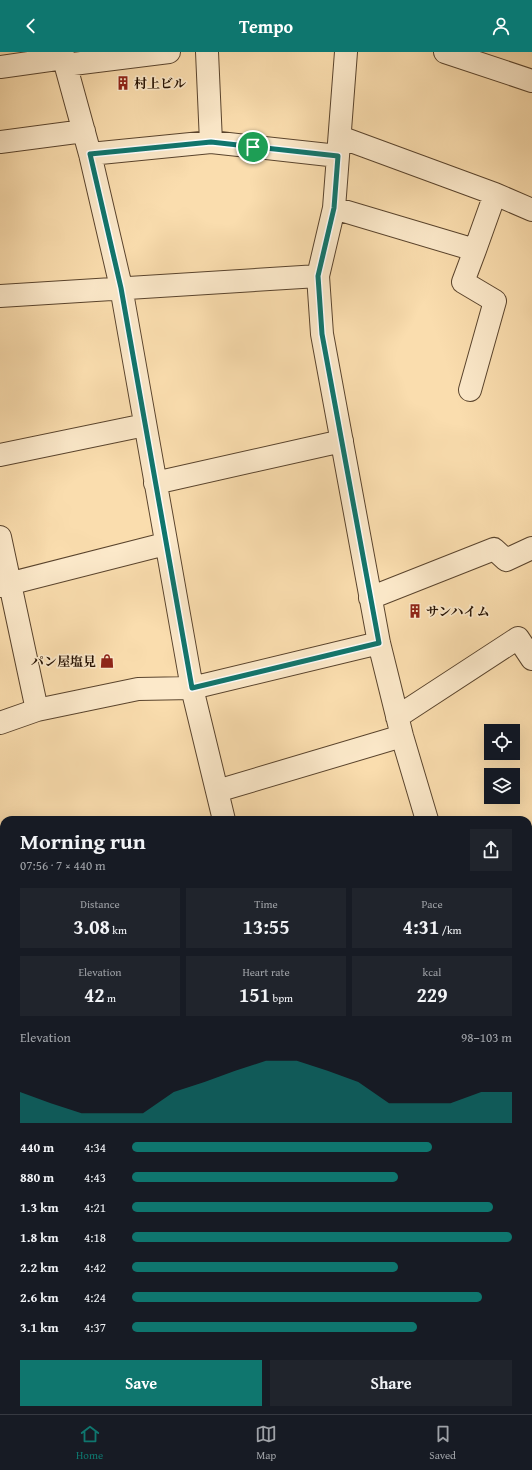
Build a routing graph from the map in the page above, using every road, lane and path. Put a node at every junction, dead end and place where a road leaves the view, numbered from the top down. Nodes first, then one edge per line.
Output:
1 (169, 52) edge
2 (207, 52) edge
3 (346, 52) edge
4 (445, 52) edge
5 (64, 58) edge
6 (0, 67) edge
7 (532, 81) edge
8 (84, 131) junction
9 (0, 142) edge
10 (211, 142) junction
11 (339, 146) junction
12 (90, 154) junction
13 (495, 194) junction
14 (334, 208) junction
15 (532, 210) edge
16 (475, 250) junction
17 (318, 276) junction
18 (121, 288) junction
19 (0, 296) edge
20 (470, 390) dead end
21 (145, 424) junction
22 (342, 441) junction
23 (0, 455) edge
24 (155, 483) junction
25 (0, 537) edge
26 (165, 544) junction
27 (532, 548) edge
28 (5, 585) edge
29 (370, 598) junction
30 (379, 643) junction
31 (530, 652) edge
32 (192, 688) junction
33 (37, 710) junction
34 (0, 724) edge
35 (400, 726) junction
36 (217, 791) junction
37 (223, 816) edge
38 (426, 816) edge

1 - 5 street
2 - 10 street
3 - 11 street
4 - 7 street
5 - 6 street
5 - 8 street
8 - 9 street
8 - 12 street
10 - 11 street
10 - 12 street
11 - 13 street
11 - 14 street
12 - 18 street
13 - 15 street
13 - 16 street
14 - 16 street
14 - 17 street
16 - 20 street
17 - 18 street
17 - 22 street
18 - 19 street
18 - 21 street
21 - 23 street
21 - 24 street
22 - 24 street
22 - 29 street
24 - 26 street
25 - 28 street
26 - 28 street
26 - 32 street
27 - 29 street
28 - 33 street
29 - 30 street
30 - 32 street
30 - 35 street
31 - 35 street
32 - 33 street
32 - 36 street
33 - 34 street
35 - 36 street
35 - 38 street
36 - 37 street

